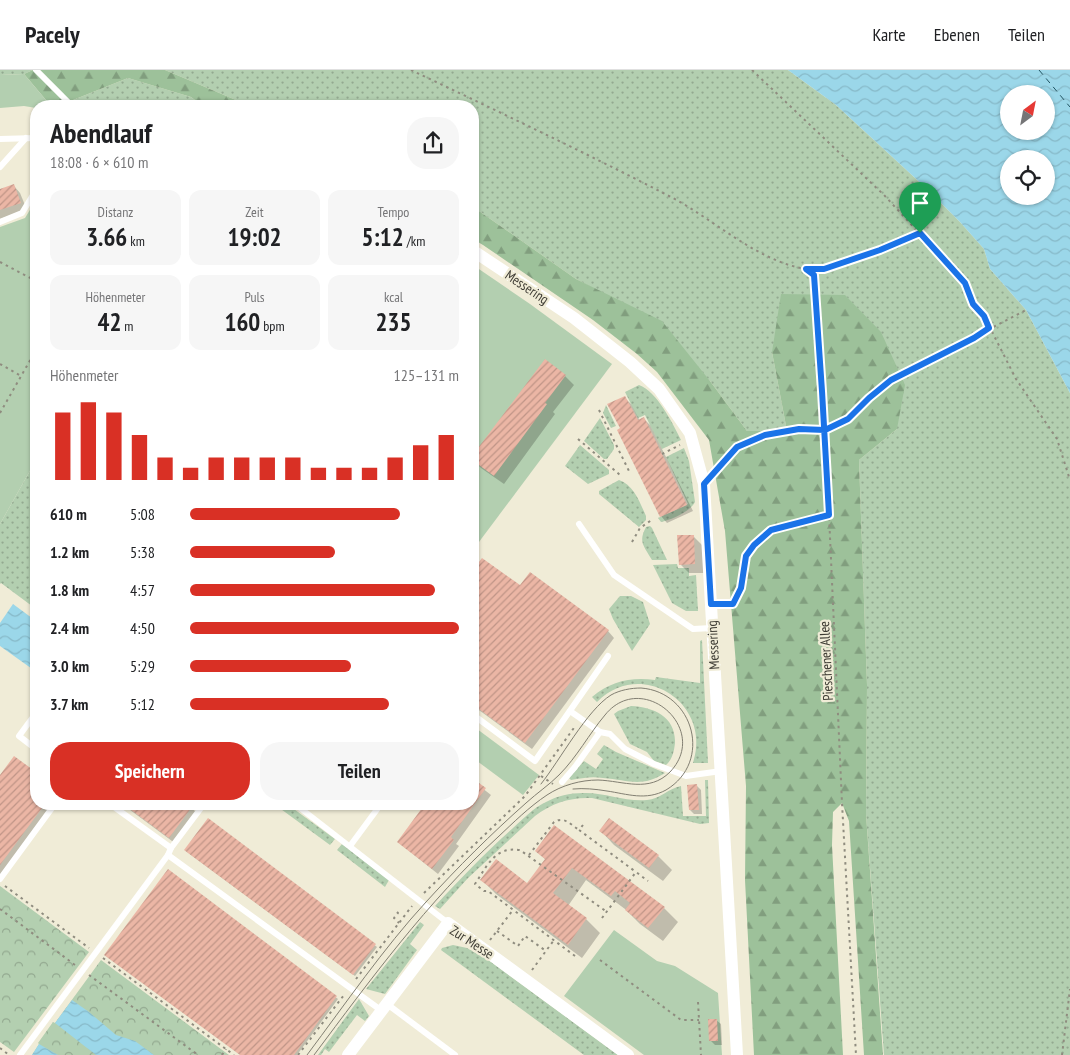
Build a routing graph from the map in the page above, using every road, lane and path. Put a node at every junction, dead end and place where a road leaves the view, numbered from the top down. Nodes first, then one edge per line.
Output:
1 (36, 70) edge
2 (411, 70) edge
3 (752, 70) edge
4 (66, 100) edge
5 (472, 100) edge
6 (479, 103) edge
7 (26, 138) junction
8 (30, 138) edge
9 (0, 139) edge
10 (0, 167) edge
11 (30, 200) edge
12 (0, 222) edge
13 (920, 233) junction
14 (479, 255) edge
15 (0, 262) edge
16 (806, 269) junction
17 (30, 278) edge
18 (1026, 310) dead end
19 (989, 328) junction
20 (30, 360) edge
21 (0, 364) edge
22 (21, 376) junction
23 (599, 410) dead end
24 (0, 413) edge
25 (825, 430) junction
26 (578, 439) dead end
27 (691, 440) junction
28 (662, 454) dead end
29 (629, 471) dead end
30 (620, 475) dead end
31 (1070, 480) edge
32 (704, 484) junction
33 (829, 515) junction
34 (653, 519) dead end
35 (579, 524) dead end
36 (632, 542) dead end
37 (711, 604) junction
38 (712, 628) junction
39 (608, 656) dead end
40 (570, 711) junction
41 (581, 718) junction
42 (479, 719) edge
43 (30, 721) edge
44 (600, 732) junction
45 (30, 744) edge
46 (721, 771) junction
47 (543, 776) junction
48 (562, 782) joint
49 (51, 810) edge
50 (118, 810) edge
51 (200, 810) edge
52 (303, 810) edge
53 (377, 810) edge
54 (583, 825) dead end
55 (579, 830) junction
56 (350, 846) junction
57 (170, 852) junction
58 (529, 855) junction
59 (636, 872) junction
60 (0, 880) edge
61 (648, 880) dead end
62 (415, 896) junction
63 (0, 909) edge
64 (513, 910) junction
65 (397, 912) dead end
66 (607, 912) junction
67 (602, 918) dead end
68 (399, 923) junction
69 (448, 923) junction
70 (497, 931) junction
71 (554, 940) junction
72 (484, 949) junction
73 (546, 951) junction
74 (96, 953) junction
75 (575, 956) dead end
76 (600, 960) dead end
77 (83, 970) junction
78 (525, 979) junction
79 (350, 987) junction
80 (1070, 989) edge
81 (698, 1002) dead end
82 (384, 1007) junction
83 (699, 1020) junction
84 (0, 1048) edge
85 (226, 1049) junction
86 (9, 1055) edge
87 (20, 1055) edge
88 (198, 1055) edge
89 (222, 1055) edge
90 (234, 1055) edge
91 (298, 1055) edge
92 (348, 1055) edge
93 (455, 1055) edge
94 (628, 1055) edge
95 (701, 1055) edge
96 (737, 1055) edge
97 (856, 1055) edge
98 (1062, 1055) edge

1 - 4 lane
2 - 5 path
3 - 13 path
6 - 16 path
7 - 8 lane
7 - 9 lane
7 - 10 lane
11 - 12 lane
13 - 16 path
13 - 19 path
14 - 27 street, Messering
15 - 17 path
16 - 25 path, Pieschener Allee
18 - 19 path
19 - 25 path
19 - 31 path
20 - 22 path
21 - 22 path
22 - 24 path
23 - 29 path
25 - 32 path
25 - 33 path, Pieschener Allee
26 - 30 path
27 - 28 path
27 - 32 street, Messering
32 - 37 street, Messering
33 - 37 path
33 - 97 path, Pieschener Allee
34 - 36 path
35 - 38 lane
37 - 38 street, Messering
38 - 46 street, Messering
39 - 40 lane
40 - 41 lane
40 - 42 lane
41 - 44 lane
41 - 47 path
43 - 45 lane
44 - 46 lane
44 - 48 lane
46 - 96 street, Messering
47 - 48 path
47 - 62 path
49 - 60 lane
50 - 57 lane
51 - 57 lane
52 - 56 lane
53 - 56 lane
54 - 55 path
55 - 58 path
55 - 59 path
56 - 62 lane
57 - 74 lane
57 - 79 lane
58 - 64 path
58 - 66 path
59 - 61 path
59 - 66 path
60 - 74 path
62 - 68 path
62 - 69 lane
63 - 77 path
64 - 70 path
64 - 71 path
65 - 68 path
66 - 67 path
68 - 79 path
69 - 72 street, Zur Messe
69 - 82 street, Zur Messe
70 - 72 path
70 - 73 path
71 - 73 path
71 - 75 path
72 - 78 street, Zur Messe
73 - 78 path
74 - 77 lane
74 - 85 path
76 - 83 path
77 - 87 lane
77 - 88 path
78 - 94 street, Zur Messe
79 - 82 lane
79 - 91 path
80 - 98 path
81 - 83 path
82 - 92 street, Zur Messe
82 - 93 lane
83 - 95 path
84 - 86 path
85 - 89 path
85 - 90 path

